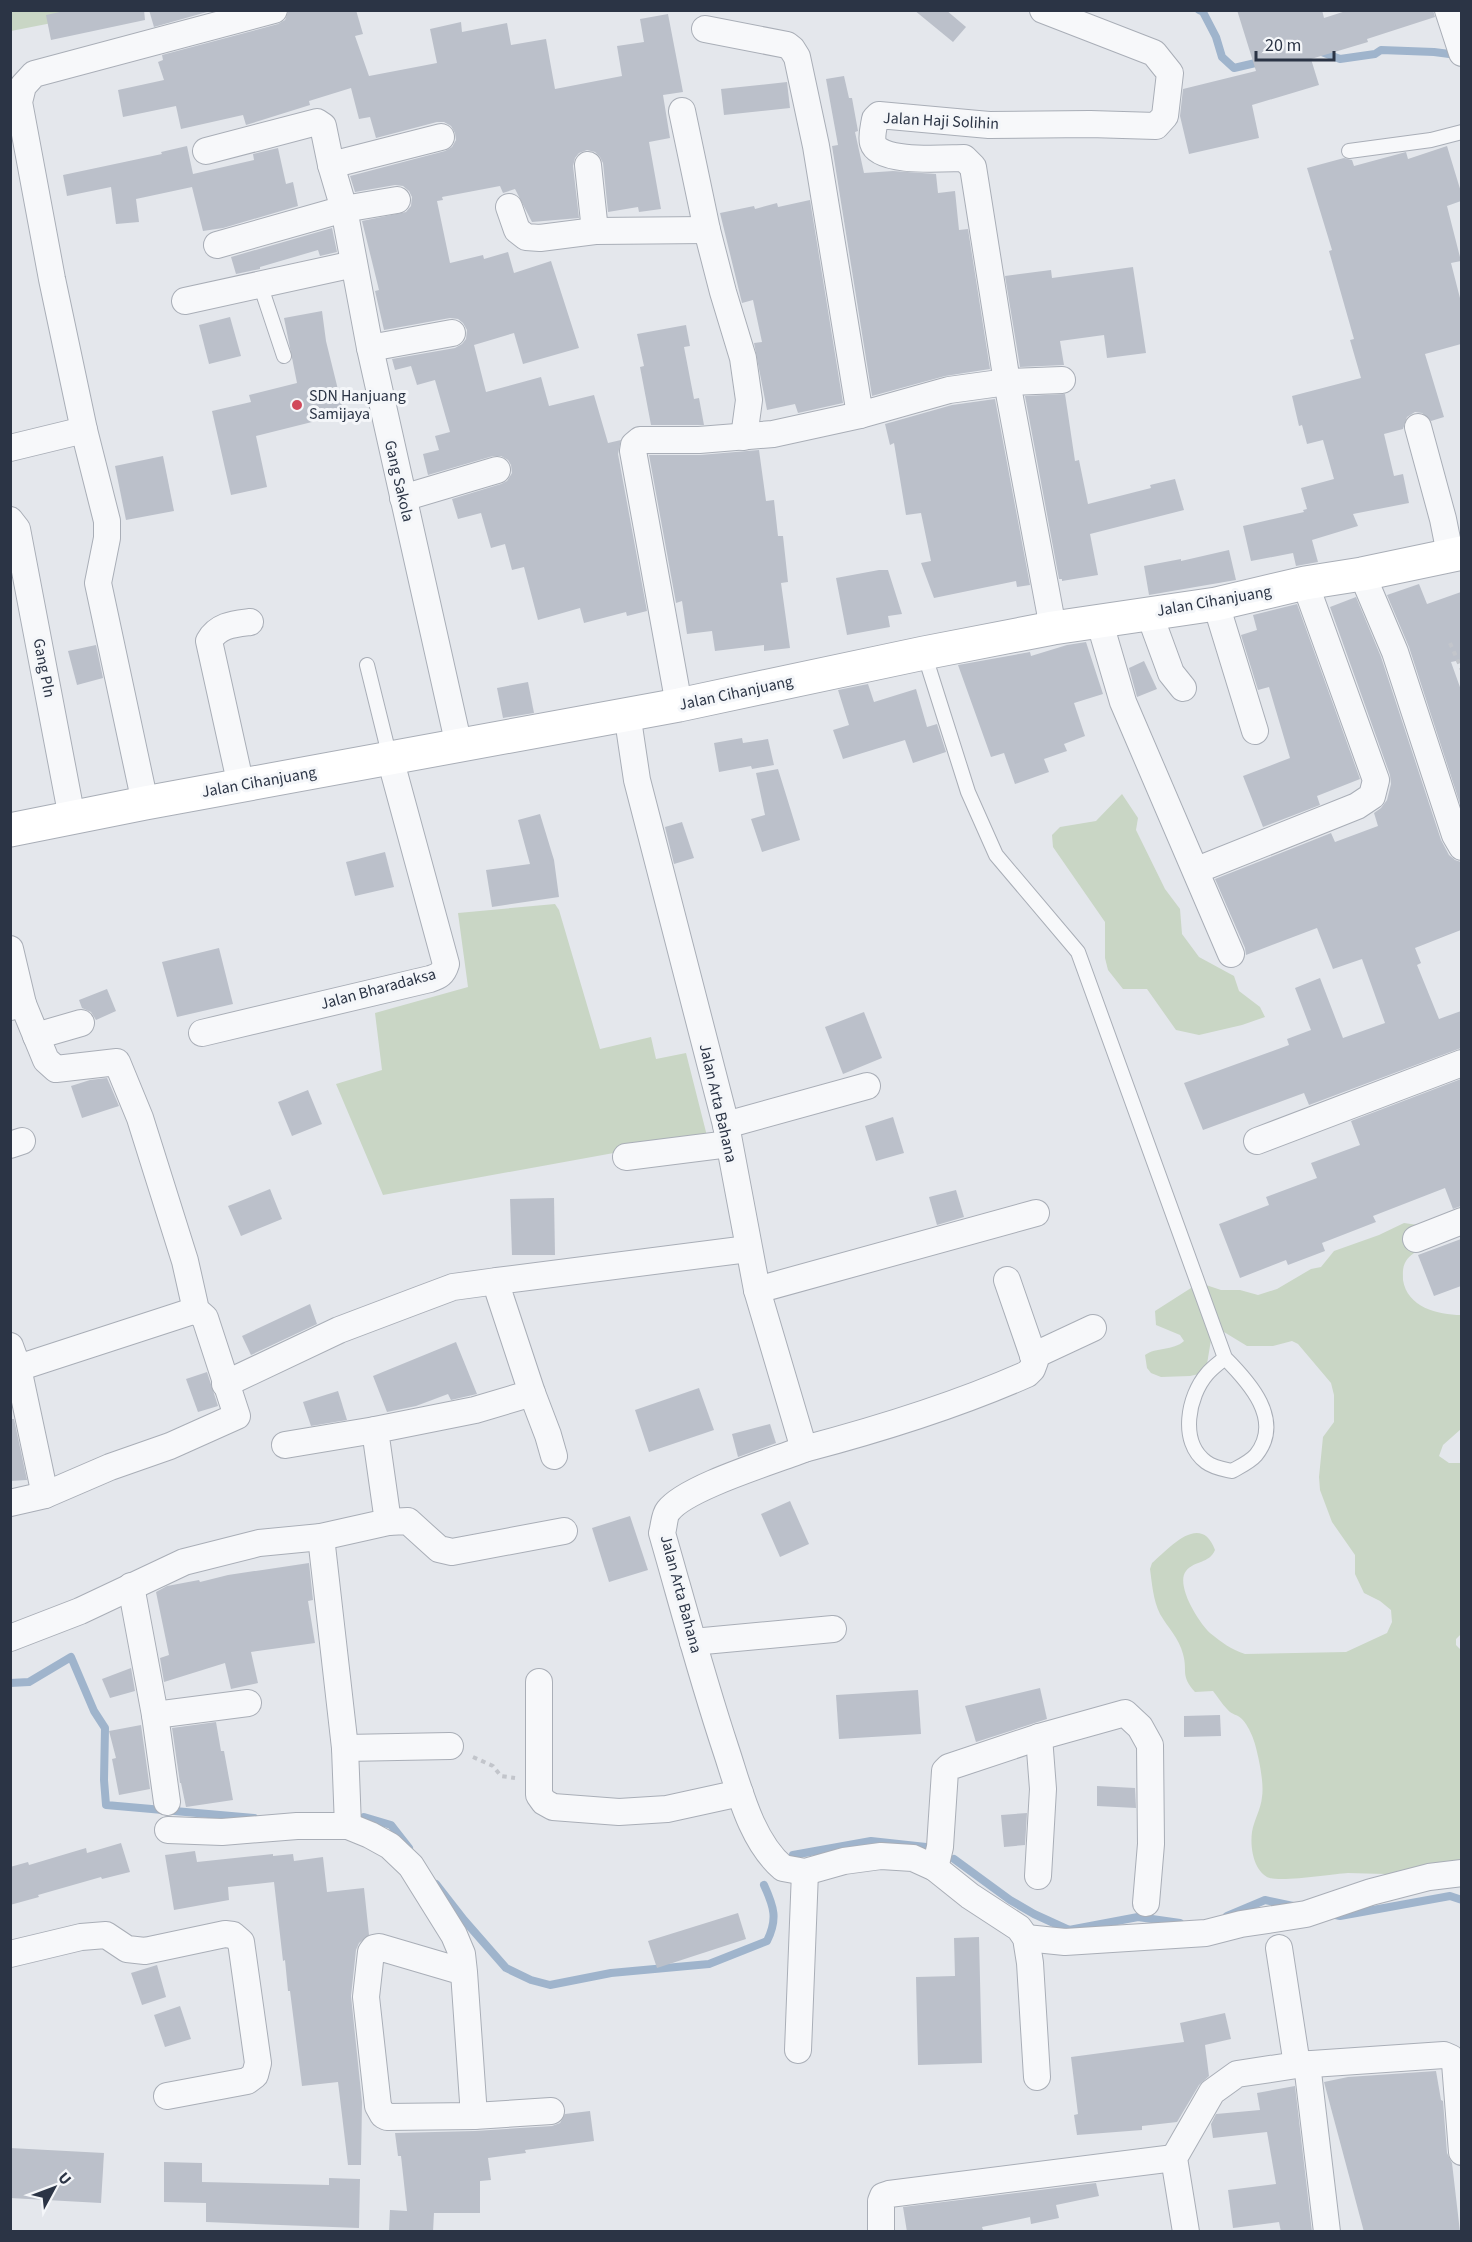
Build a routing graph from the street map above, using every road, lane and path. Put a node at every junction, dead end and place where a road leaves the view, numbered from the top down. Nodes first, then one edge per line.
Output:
1 (274, 10) edge
2 (1043, 10) edge
3 (1448, 10) edge
4 (705, 29) dead end
5 (1461, 53) edge
6 (682, 111) dead end
7 (1461, 132) edge
8 (441, 137) dead end
9 (206, 151) dead end
10 (1349, 151) dead end
11 (588, 165) dead end
12 (334, 173) junction
13 (397, 200) dead end
14 (509, 207) dead end
15 (344, 209) junction
16 (707, 230) junction
17 (595, 231) junction
18 (217, 245) dead end
19 (354, 264) junction
20 (260, 284) junction
21 (185, 301) dead end
22 (452, 333) dead end
23 (370, 348) junction
24 (284, 356) dead end
25 (1062, 380) dead end
26 (1007, 382) junction
27 (860, 415) junction
28 (1418, 427) dead end
29 (84, 430) junction
30 (744, 437) junction
31 (10, 448) edge
32 (497, 470) dead end
33 (403, 498) junction
34 (10, 520) edge
35 (1456, 554) edge
36 (1362, 574) junction
37 (1305, 583) junction
38 (1216, 604) junction
39 (1149, 613) junction
40 (1099, 620) junction
41 (250, 621) dead end
42 (1053, 628) junction
43 (1450, 643) dead end
44 (924, 653) junction
45 (367, 665) dead end
46 (1461, 670) edge
47 (1183, 688) dead end
48 (679, 705) junction
49 (627, 713) junction
50 (1255, 731) dead end
51 (459, 746) junction
52 (390, 758) junction
53 (241, 786) junction
54 (145, 803) junction
55 (72, 818) junction
56 (10, 830) edge
57 (1461, 847) edge
58 (1197, 870) junction
59 (10, 949) edge
60 (1231, 954) dead end
61 (17, 1006) edge
62 (81, 1023) dead end
63 (202, 1033) dead end
64 (36, 1036) junction
65 (1461, 1063) edge
66 (867, 1086) dead end
67 (727, 1135) junction
68 (1257, 1141) dead end
69 (626, 1157) dead end
70 (1036, 1213) dead end
71 (1461, 1221) edge
72 (1416, 1239) dead end
73 (748, 1249) junction
74 (1007, 1280) dead end
75 (497, 1281) junction
76 (757, 1290) junction
77 (196, 1310) junction
78 (1093, 1328) dead end
79 (1034, 1356) junction
80 (14, 1357) edge
81 (1225, 1358) junction
82 (225, 1384) junction
83 (532, 1393) junction
84 (375, 1430) junction
85 (285, 1445) dead end
86 (804, 1449) junction
87 (554, 1456) dead end
88 (45, 1495) junction
89 (10, 1503) edge
90 (388, 1522) junction
91 (564, 1531) dead end
92 (321, 1537) junction
93 (131, 1586) junction
94 (833, 1629) dead end
95 (10, 1638) edge
96 (693, 1642) junction
97 (539, 1682) dead end
98 (248, 1703) dead end
99 (155, 1715) junction
100 (1039, 1737) junction
101 (450, 1746) joint
102 (345, 1748) junction
103 (540, 1781) junction
104 (740, 1793) junction
105 (166, 1802) dead end
106 (348, 1826) junction
107 (168, 1830) dead end
108 (935, 1868) junction
109 (805, 1872) junction
110 (1461, 1873) edge
111 (1038, 1876) dead end
112 (1146, 1903) dead end
113 (1026, 1938) junction
114 (1279, 1948) dead end
115 (10, 1954) edge
116 (464, 1972) junction
117 (798, 2050) dead end
118 (1302, 2064) junction
119 (1037, 2077) dead end
120 (167, 2096) dead end
121 (551, 2111) dead end
122 (474, 2116) junction
123 (1461, 2152) edge
124 (1174, 2158) junction
125 (881, 2232) edge
126 (1186, 2232) edge
127 (1327, 2232) edge

1 - 29 street
2 - 26 street, Jalan Haji Solihin
3 - 5 street
4 - 27 street
6 - 16 street
7 - 10 lane
8 - 12 street
9 - 12 street, Gang Sakola
11 - 17 street
12 - 15 street, Gang Sakola
13 - 15 street
14 - 17 street
15 - 18 street
15 - 19 street, Gang Sakola
16 - 17 street
16 - 30 street
19 - 20 street
19 - 23 street, Gang Sakola
20 - 21 street
20 - 24 lane
22 - 23 street
23 - 33 street, Gang Sakola
25 - 26 street
26 - 27 street
26 - 42 street, Jalan Haji Solihin
27 - 30 street
28 - 35 street
29 - 31 street
29 - 54 street
30 - 48 street
32 - 33 street
33 - 51 street, Gang Sakola
34 - 55 street, Gang Pln
35 - 36 main road, Jalan Cihanjuang
36 - 37 main road, Jalan Cihanjuang
36 - 57 street
37 - 38 main road, Jalan Cihanjuang
37 - 58 street
38 - 39 main road, Jalan Cihanjuang
38 - 50 street
39 - 40 main road, Jalan Cihanjuang
39 - 47 street
40 - 42 main road, Jalan Cihanjuang
40 - 58 street
41 - 53 street
42 - 44 main road, Jalan Cihanjuang
43 - 46 path
44 - 48 main road, Jalan Cihanjuang
44 - 81 lane
45 - 52 lane
48 - 49 main road, Jalan Cihanjuang
49 - 51 main road, Jalan Cihanjuang
49 - 67 street, Jalan Arta Bahana
51 - 52 main road, Jalan Cihanjuang
52 - 53 main road, Jalan Cihanjuang
52 - 63 street, Jalan Bharadaksa
53 - 54 main road, Jalan Cihanjuang
54 - 55 main road, Jalan Cihanjuang
55 - 56 main road, Jalan Cihanjuang
58 - 60 street
59 - 61 street
61 - 64 street
62 - 64 street
64 - 77 street
65 - 68 street
66 - 67 street
67 - 69 street
67 - 73 street, Jalan Arta Bahana
70 - 76 street
71 - 72 street
73 - 75 street
73 - 76 street, Jalan Arta Bahana
74 - 79 street
75 - 82 street
75 - 83 street
76 - 86 street, Jalan Arta Bahana
77 - 80 street
77 - 82 street
78 - 79 street
79 - 86 street
80 - 88 street
81 - 81 lane
82 - 88 street
83 - 84 street
83 - 87 street
84 - 85 street
84 - 90 street
86 - 96 street, Jalan Arta Bahana
88 - 89 street
90 - 91 street
90 - 92 street
92 - 93 street
92 - 102 street
93 - 95 street
93 - 99 street
94 - 96 street
96 - 104 street, Jalan Arta Bahana
97 - 103 street
98 - 99 street
99 - 105 street
100 - 108 street
100 - 111 street
100 - 112 street
101 - 102 street
101 - 103 path
102 - 106 street
103 - 104 street
104 - 109 street, Jalan Arta Bahana
106 - 107 street
106 - 116 street
108 - 109 street
108 - 113 street
109 - 117 street
110 - 113 street
113 - 119 street
114 - 118 street
115 - 120 street
116 - 122 street
116 - 122 street
118 - 123 street
118 - 124 street
118 - 127 street
121 - 122 street
124 - 125 street
124 - 126 street

